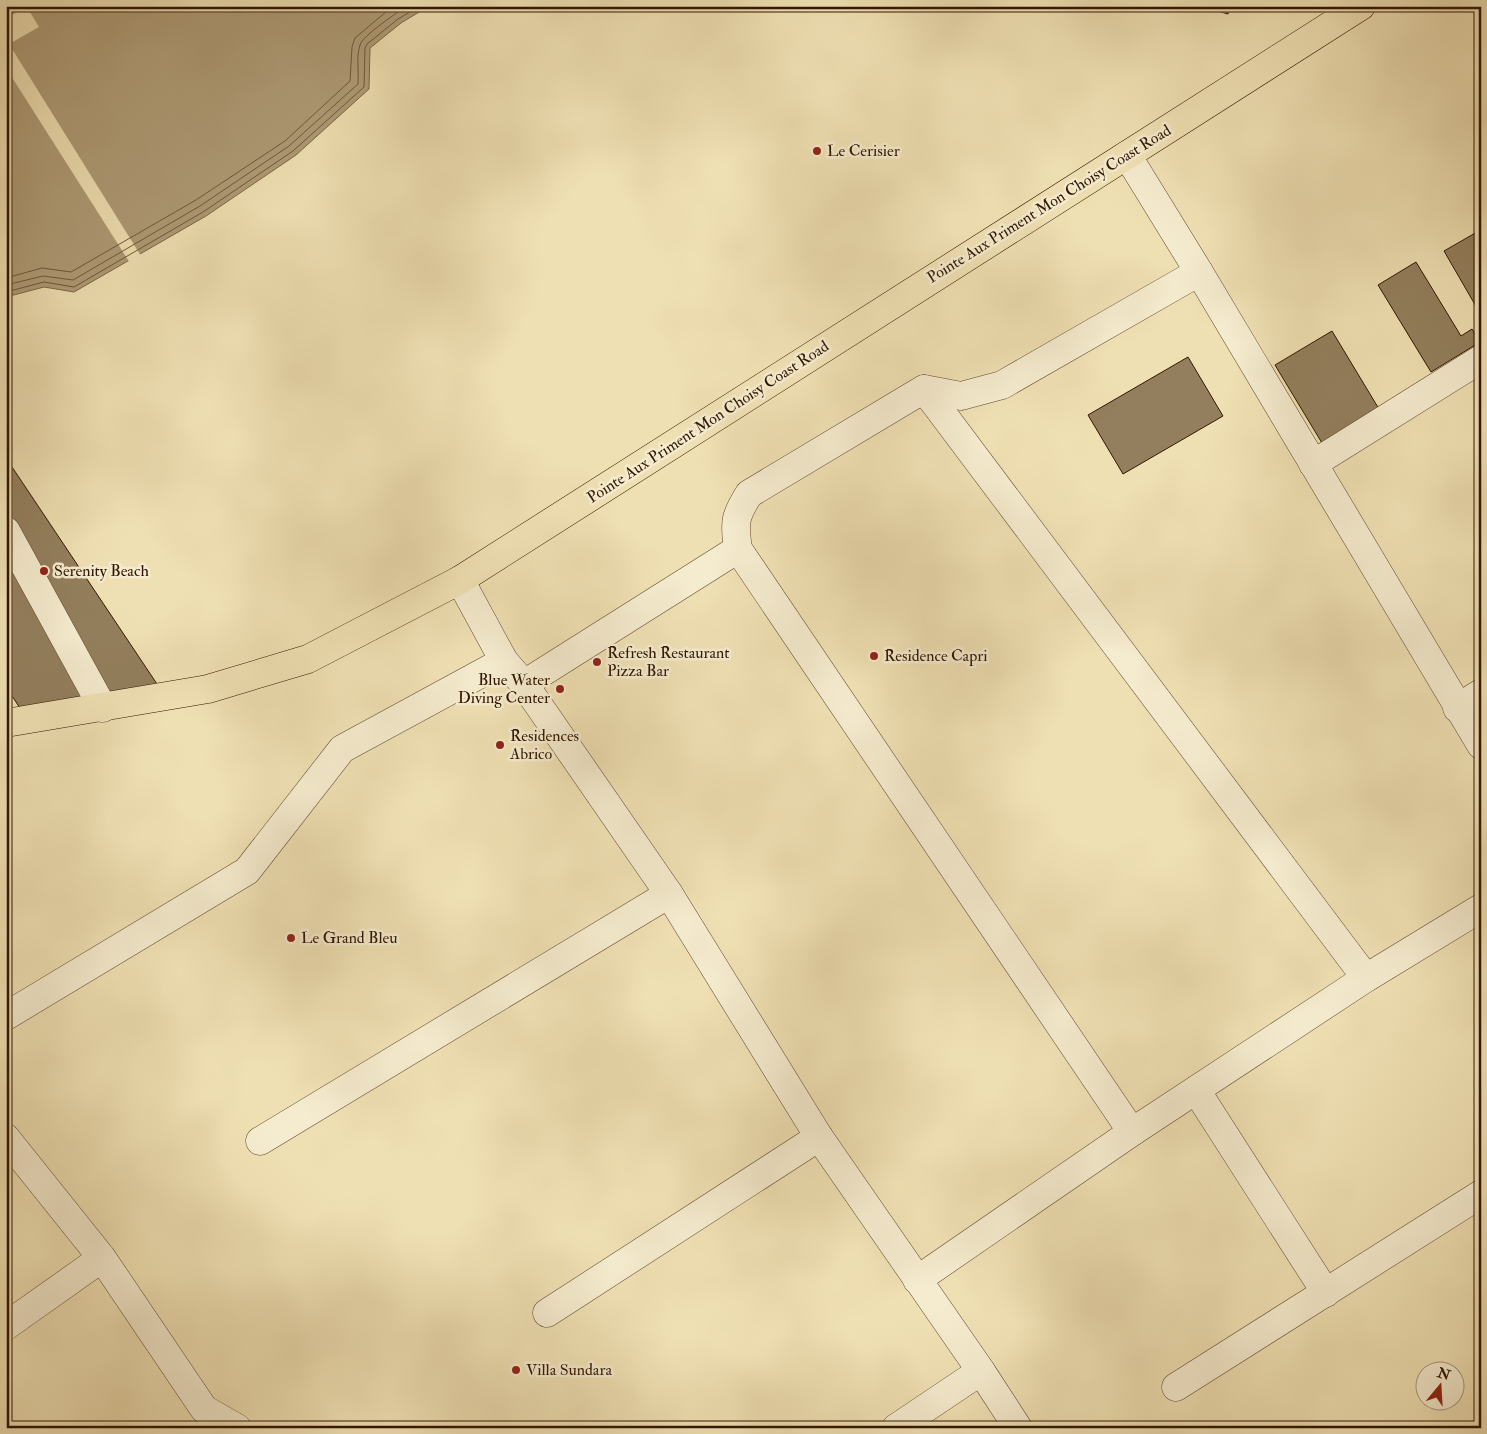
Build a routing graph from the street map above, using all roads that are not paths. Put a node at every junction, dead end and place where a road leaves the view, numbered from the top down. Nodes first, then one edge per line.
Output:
1 (1361, 6) edge
2 (1127, 155) junction
3 (1199, 272) junction
4 (1481, 359) edge
5 (924, 389) junction
6 (1313, 464) junction
7 (6, 531) edge
8 (738, 549) junction
9 (460, 580) junction
10 (504, 661) junction
11 (524, 684) junction
12 (1481, 693) edge
13 (103, 708) junction
14 (1457, 708) junction
15 (6, 723) edge
16 (1481, 745) edge
17 (669, 894) junction
18 (1481, 908) edge
19 (1366, 978) junction
20 (6, 1016) edge
21 (1196, 1090) junction
22 (1132, 1132) junction
23 (819, 1137) junction
24 (6, 1138) edge
25 (260, 1141) dead end
26 (1481, 1194) edge
27 (102, 1258) junction
28 (917, 1280) junction
29 (1326, 1293) junction
30 (547, 1313) dead end
31 (6, 1326) edge
32 (980, 1371) junction
33 (1176, 1387) dead end
34 (237, 1428) edge
35 (896, 1428) edge
36 (1018, 1428) edge

1 - 2 main road, Pointe Aux Priment Mon Choisy Coast Road
2 - 3 street
2 - 9 main road, Pointe Aux Priment Mon Choisy Coast Road
3 - 5 street
3 - 6 street
4 - 6 street
5 - 8 street
5 - 19 street
6 - 14 street
7 - 13 street
8 - 11 street
8 - 22 street
9 - 10 street
9 - 13 main road, Pointe Aux Priment Mon Choisy Coast Road
10 - 11 street
10 - 20 street
11 - 17 street
12 - 14 street
13 - 15 main road, Pointe Aux Priment Mon Choisy Coast Road
14 - 16 street
17 - 23 street
17 - 25 street
18 - 19 street
19 - 21 street
21 - 22 street
21 - 29 street
22 - 28 street
23 - 28 street
23 - 30 street
24 - 27 street
26 - 29 street
27 - 31 street
27 - 34 street
28 - 32 street
29 - 33 street
32 - 35 street
32 - 36 street

